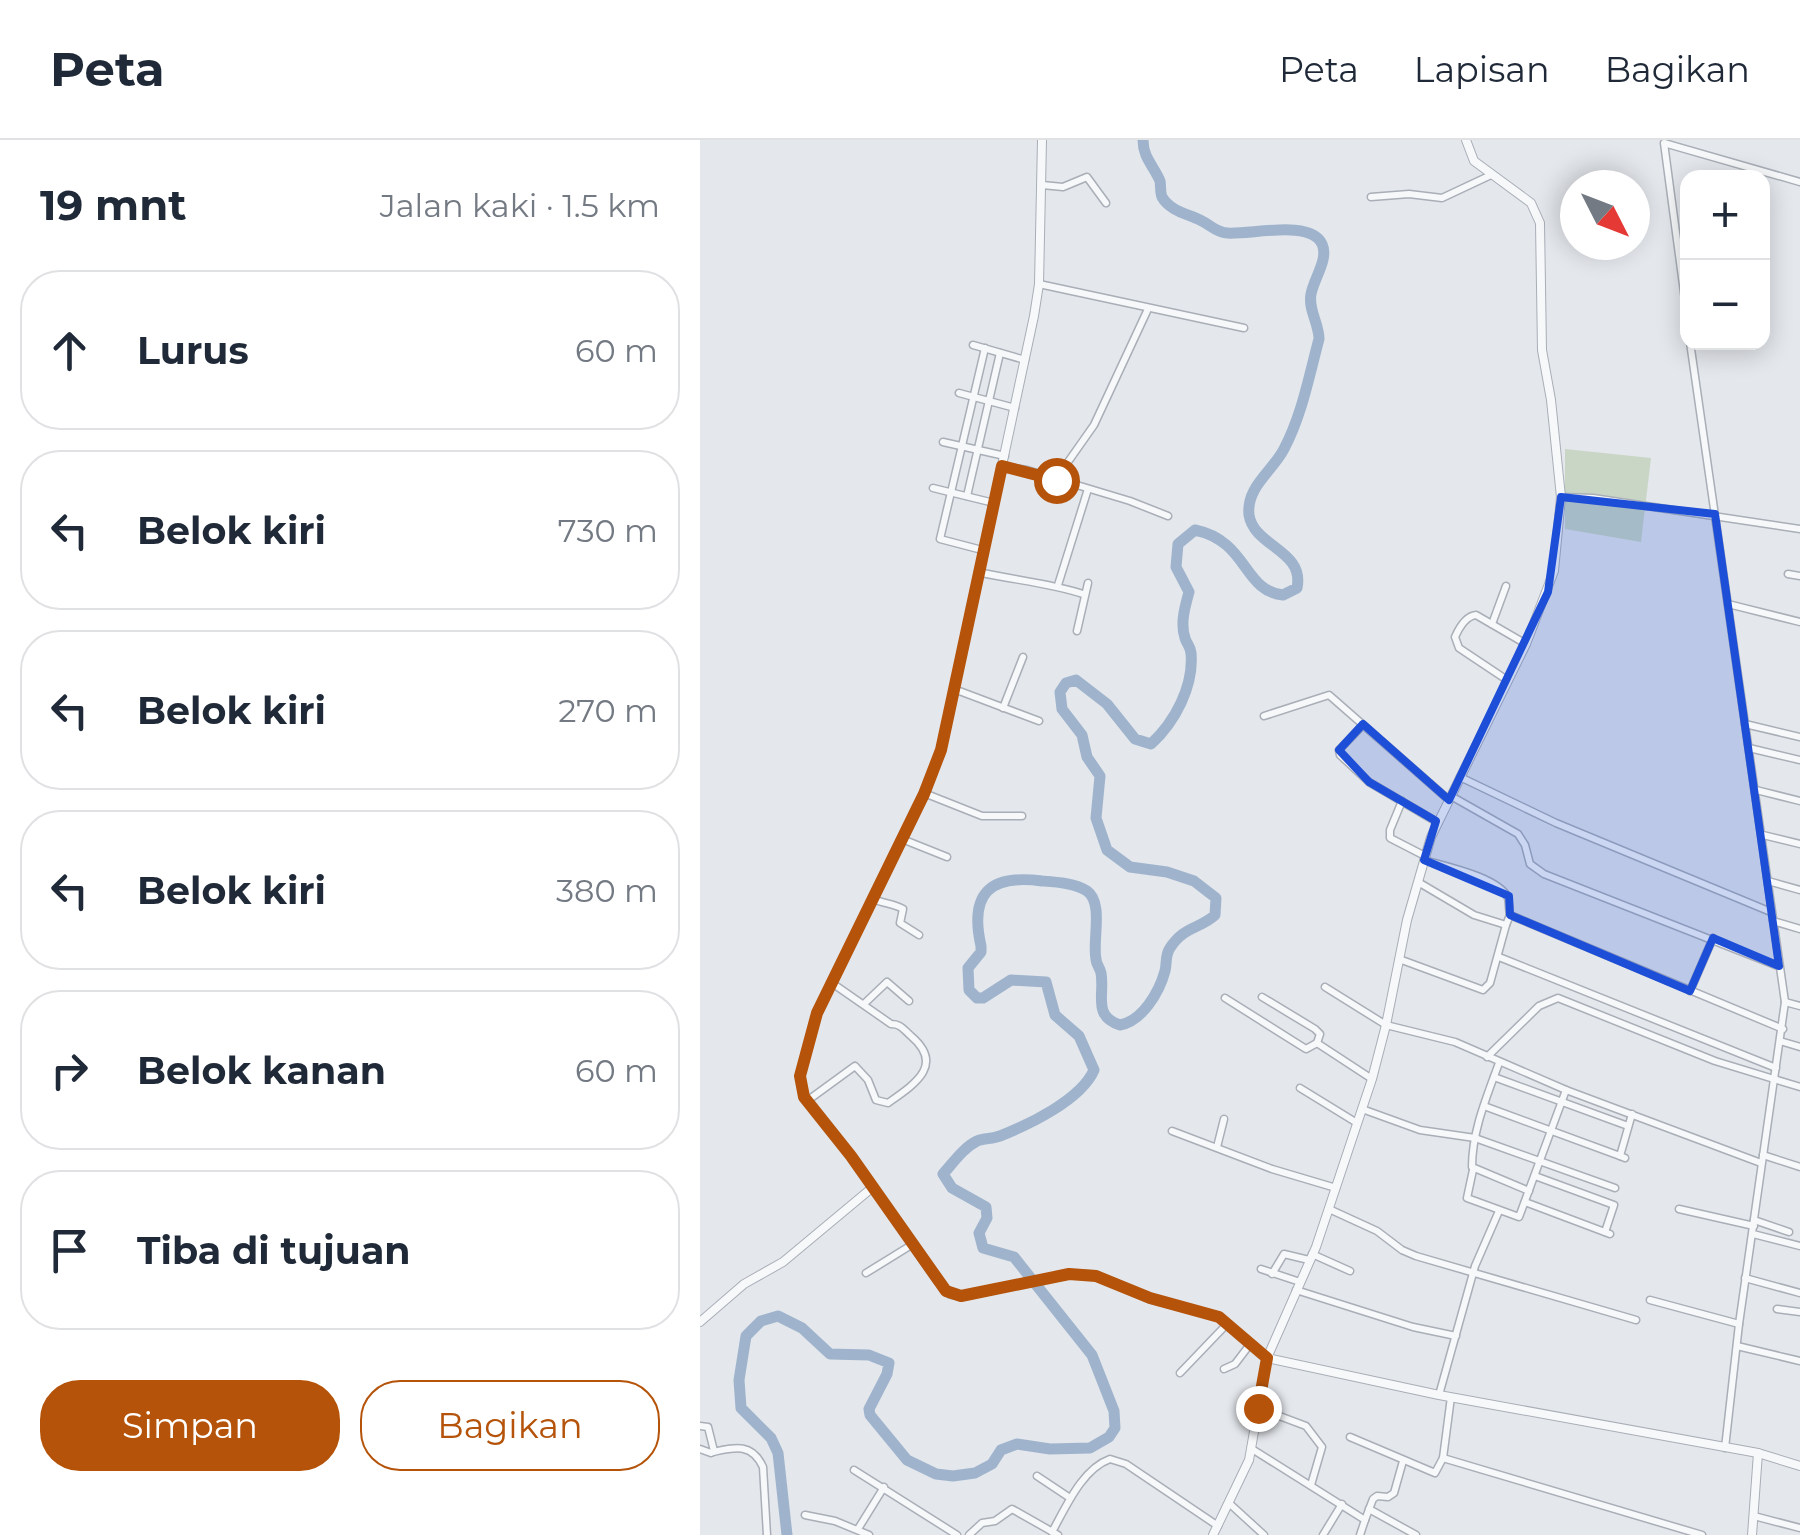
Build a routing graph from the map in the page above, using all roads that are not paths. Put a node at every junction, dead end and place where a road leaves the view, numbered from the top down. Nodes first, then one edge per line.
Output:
1 (1042, 140) edge
2 (1466, 140) edge
3 (1491, 174) junction
4 (1800, 182) edge
5 (1042, 185) junction
6 (1371, 197) dead end
7 (1106, 202) dead end
8 (1680, 262) edge
9 (1039, 284) junction
10 (1148, 309) junction
11 (1244, 328) dead end
12 (973, 345) dead end
13 (986, 348) junction
14 (1691, 350) edge
15 (1000, 353) junction
16 (1025, 360) junction
17 (959, 393) dead end
18 (973, 398) junction
19 (989, 402) junction
20 (1014, 408) junction
21 (943, 442) dead end
22 (963, 447) junction
23 (978, 450) junction
24 (1004, 461) junction
25 (1056, 480) junction
26 (933, 488) dead end
27 (1088, 489) junction
28 (952, 492) junction
29 (967, 496) junction
30 (1560, 497) junction
31 (994, 503) junction
32 (1715, 514) junction
33 (1168, 516) dead end
34 (1800, 529) edge
35 (982, 550) junction
36 (978, 572) junction
37 (1788, 574) dead end
38 (1800, 576) edge
39 (1088, 584) dead end
40 (1058, 585) junction
41 (1506, 586) dead end
42 (1083, 594) junction
43 (1728, 604) junction
44 (1800, 622) edge
45 (1492, 624) junction
46 (1077, 631) dead end
47 (1526, 644) junction
48 (1022, 657) dead end
49 (1507, 680) junction
50 (954, 689) junction
51 (1002, 708) junction
52 (1264, 716) dead end
53 (1039, 721) dead end
54 (1363, 724) junction
55 (1746, 724) junction
56 (1800, 737) edge
57 (1749, 748) junction
58 (1800, 760) edge
59 (1460, 777) junction
60 (1756, 790) junction
61 (924, 794) junction
62 (1450, 798) junction
63 (1402, 801) junction
64 (1800, 802) edge
65 (1022, 816) dead end
66 (1437, 822) junction
67 (1763, 834) junction
68 (902, 839) junction
69 (1800, 844) edge
70 (947, 857) dead end
71 (1424, 858) junction
72 (1768, 881) junction
73 (1418, 882) junction
74 (1800, 890) edge
75 (874, 898) junction
76 (1772, 912) junction
77 (1510, 915) junction
78 (1773, 922) junction
79 (1506, 925) junction
80 (1800, 929) edge
81 (920, 935) dead end
82 (1713, 938) junction
83 (1499, 957) junction
84 (1398, 959) junction
85 (1779, 966) junction
86 (832, 983) junction
87 (1325, 987) dead end
88 (1690, 992) junction
89 (1262, 997) dead end
90 (1225, 998) dead end
91 (909, 1000) dead end
92 (1785, 1002) junction
93 (865, 1003) junction
94 (1800, 1006) edge
95 (1386, 1026) junction
96 (1783, 1029) junction
97 (1780, 1042) junction
98 (1317, 1043) junction
99 (1800, 1047) edge
100 (1488, 1057) junction
101 (1499, 1063) junction
102 (1776, 1068) junction
103 (1494, 1077) junction
104 (1372, 1079) junction
105 (1774, 1082) junction
106 (1800, 1087) edge
107 (1300, 1088) dead end
108 (1566, 1090) junction
109 (807, 1102) junction
110 (1562, 1102) junction
111 (1484, 1106) junction
112 (1362, 1109) junction
113 (1632, 1114) junction
114 (1224, 1119) dead end
115 (1357, 1124) junction
116 (1628, 1126) junction
117 (1172, 1131) dead end
118 (1552, 1131) junction
119 (1476, 1138) junction
120 (1217, 1148) junction
121 (1762, 1159) junction
122 (1540, 1162) junction
123 (1800, 1167) edge
124 (1474, 1170) junction
125 (1535, 1176) junction
126 (873, 1187) junction
127 (1336, 1188) junction
128 (1614, 1188) dead end
129 (1529, 1191) junction
130 (1525, 1202) junction
131 (1329, 1208) junction
132 (1680, 1208) dead end
133 (1499, 1211) junction
134 (1753, 1226) junction
135 (1789, 1232) dead end
136 (913, 1244) junction
137 (1800, 1246) edge
138 (1311, 1257) junction
139 (1261, 1269) dead end
140 (1350, 1272) dead end
141 (866, 1273) dead end
142 (1272, 1274) junction
143 (1473, 1274) junction
144 (1746, 1278) junction
145 (1298, 1286) junction
146 (1800, 1293) edge
147 (1650, 1300) dead end
148 (1777, 1310) dead end
149 (1800, 1312) edge
150 (1636, 1320) dead end
151 (700, 1322) edge
152 (1228, 1323) junction
153 (1739, 1324) junction
154 (1456, 1336) junction
155 (1251, 1344) junction
156 (1736, 1346) junction
157 (1267, 1358) junction
158 (1800, 1361) edge
159 (1224, 1368) dead end
160 (1180, 1372) dead end
161 (1440, 1395) junction
162 (1451, 1397) junction
163 (1258, 1408) junction
164 (700, 1426) edge
165 (1350, 1437) dead end
166 (1252, 1448) junction
167 (1726, 1448) junction
168 (700, 1449) edge
169 (714, 1452) junction
170 (1758, 1452) junction
171 (1443, 1458) junction
172 (1403, 1461) junction
173 (1800, 1466) edge
174 (854, 1470) dead end
175 (1037, 1476) dead end
176 (1311, 1485) junction
177 (884, 1486) junction
178 (1070, 1498) junction
179 (1230, 1504) junction
180 (1342, 1504) junction
181 (1369, 1508) junction
182 (805, 1516) dead end
183 (1754, 1516) junction
184 (1365, 1520) junction
185 (1800, 1528) edge
186 (858, 1529) junction
187 (1216, 1531) edge
188 (1055, 1533) edge
189 (766, 1535) edge
190 (869, 1535) edge
191 (957, 1535) edge
192 (970, 1535) edge
193 (1264, 1535) edge
194 (1323, 1535) edge
195 (1360, 1535) edge
196 (1416, 1535) edge
197 (1702, 1535) edge
198 (1752, 1535) edge

1 - 5 street
2 - 3 street
3 - 6 street
3 - 30 street
4 - 8 street
5 - 7 street
5 - 9 street
9 - 10 street
9 - 16 street
10 - 11 street
10 - 25 street
12 - 13 street
13 - 15 street
13 - 18 street
14 - 32 street
15 - 16 street
15 - 19 street
16 - 20 street
17 - 18 street
18 - 19 street
18 - 22 street
19 - 20 street
19 - 23 street
20 - 24 street
21 - 22 street
22 - 23 street
22 - 28 street
23 - 24 street
23 - 29 street
24 - 25 street
24 - 31 street
25 - 27 street
26 - 28 street
27 - 33 street
27 - 40 street
28 - 29 street
28 - 35 street
29 - 31 street
30 - 32 street
30 - 47 street
31 - 35 street
32 - 34 street
32 - 43 street
35 - 36 street
36 - 40 street
36 - 50 street
37 - 38 street
39 - 42 street
40 - 42 street
41 - 45 street
42 - 46 street
43 - 44 street
43 - 55 street
45 - 47 street
45 - 49 street
47 - 49 street
48 - 51 street
49 - 59 street
50 - 51 street
50 - 61 street
51 - 53 street
52 - 54 street
54 - 62 street
54 - 63 street
55 - 56 street
55 - 57 street
57 - 58 street
57 - 60 street
59 - 62 street
59 - 76 street
60 - 64 street
60 - 67 street
61 - 65 street
61 - 68 street
62 - 66 street
62 - 82 street
63 - 66 street
63 - 71 street
66 - 71 street
67 - 69 street
67 - 72 street
68 - 70 street
68 - 75 street
71 - 73 street
71 - 77 street
72 - 74 street
72 - 76 street
73 - 79 street
73 - 84 street
75 - 81 street
75 - 86 street
76 - 78 street
77 - 79 street
77 - 88 street
78 - 80 street
78 - 85 street
79 - 83 street
82 - 85 street
82 - 88 street
83 - 84 street
83 - 102 street
84 - 95 street
85 - 92 street
86 - 93 street
86 - 109 street
87 - 95 street
88 - 96 street
89 - 98 street
90 - 98 street
91 - 93 street
92 - 94 street
92 - 96 street
93 - 109 street
95 - 100 street
95 - 104 street
96 - 97 street
97 - 99 street
97 - 102 street
98 - 104 street
100 - 101 street
100 - 105 street
101 - 103 street
101 - 108 street
102 - 105 street
103 - 110 street
103 - 111 street
104 - 112 street
105 - 106 street
105 - 121 street
107 - 115 street
108 - 110 street
108 - 113 street
109 - 126 street
110 - 116 street
110 - 118 street
111 - 118 street
111 - 119 street
112 - 115 street
112 - 119 street
113 - 116 street
113 - 121 street
114 - 120 street
115 - 127 street
116 - 118 street
117 - 120 street
118 - 122 street
119 - 122 street
119 - 124 street
120 - 127 street
121 - 123 street
121 - 134 street
122 - 125 street
122 - 128 street
124 - 129 street
124 - 133 street
125 - 129 street
125 - 130 street
126 - 136 street
126 - 151 street
127 - 131 street
129 - 130 street
130 - 133 street
131 - 138 street
131 - 143 street
132 - 134 street
133 - 143 street
134 - 135 street
134 - 137 street
134 - 144 street
136 - 141 street
136 - 152 street
138 - 140 street
138 - 142 street
138 - 145 street
139 - 142 street
142 - 145 street
143 - 150 street
143 - 154 street
144 - 146 street
144 - 153 street
145 - 154 street
145 - 157 street
147 - 153 street
148 - 149 street
152 - 155 street
152 - 160 street
153 - 156 street
154 - 161 street
155 - 157 street
155 - 159 street
156 - 158 street
156 - 167 street
157 - 161 street
157 - 163 street
161 - 162 street
162 - 167 street
162 - 171 street
163 - 166 street
163 - 176 street
164 - 169 street
165 - 172 street
166 - 176 street
166 - 179 street
167 - 170 street
168 - 169 street
169 - 189 street
170 - 173 street
170 - 183 street
171 - 172 street
171 - 197 street
172 - 181 street
174 - 177 street
175 - 178 street
176 - 180 street
177 - 186 street
177 - 191 street
178 - 187 street
178 - 188 street
179 - 187 street
179 - 193 street
180 - 184 street
180 - 194 street
181 - 184 street
181 - 196 street
182 - 186 street
183 - 185 street
183 - 198 street
184 - 195 street
186 - 190 street
188 - 192 street

